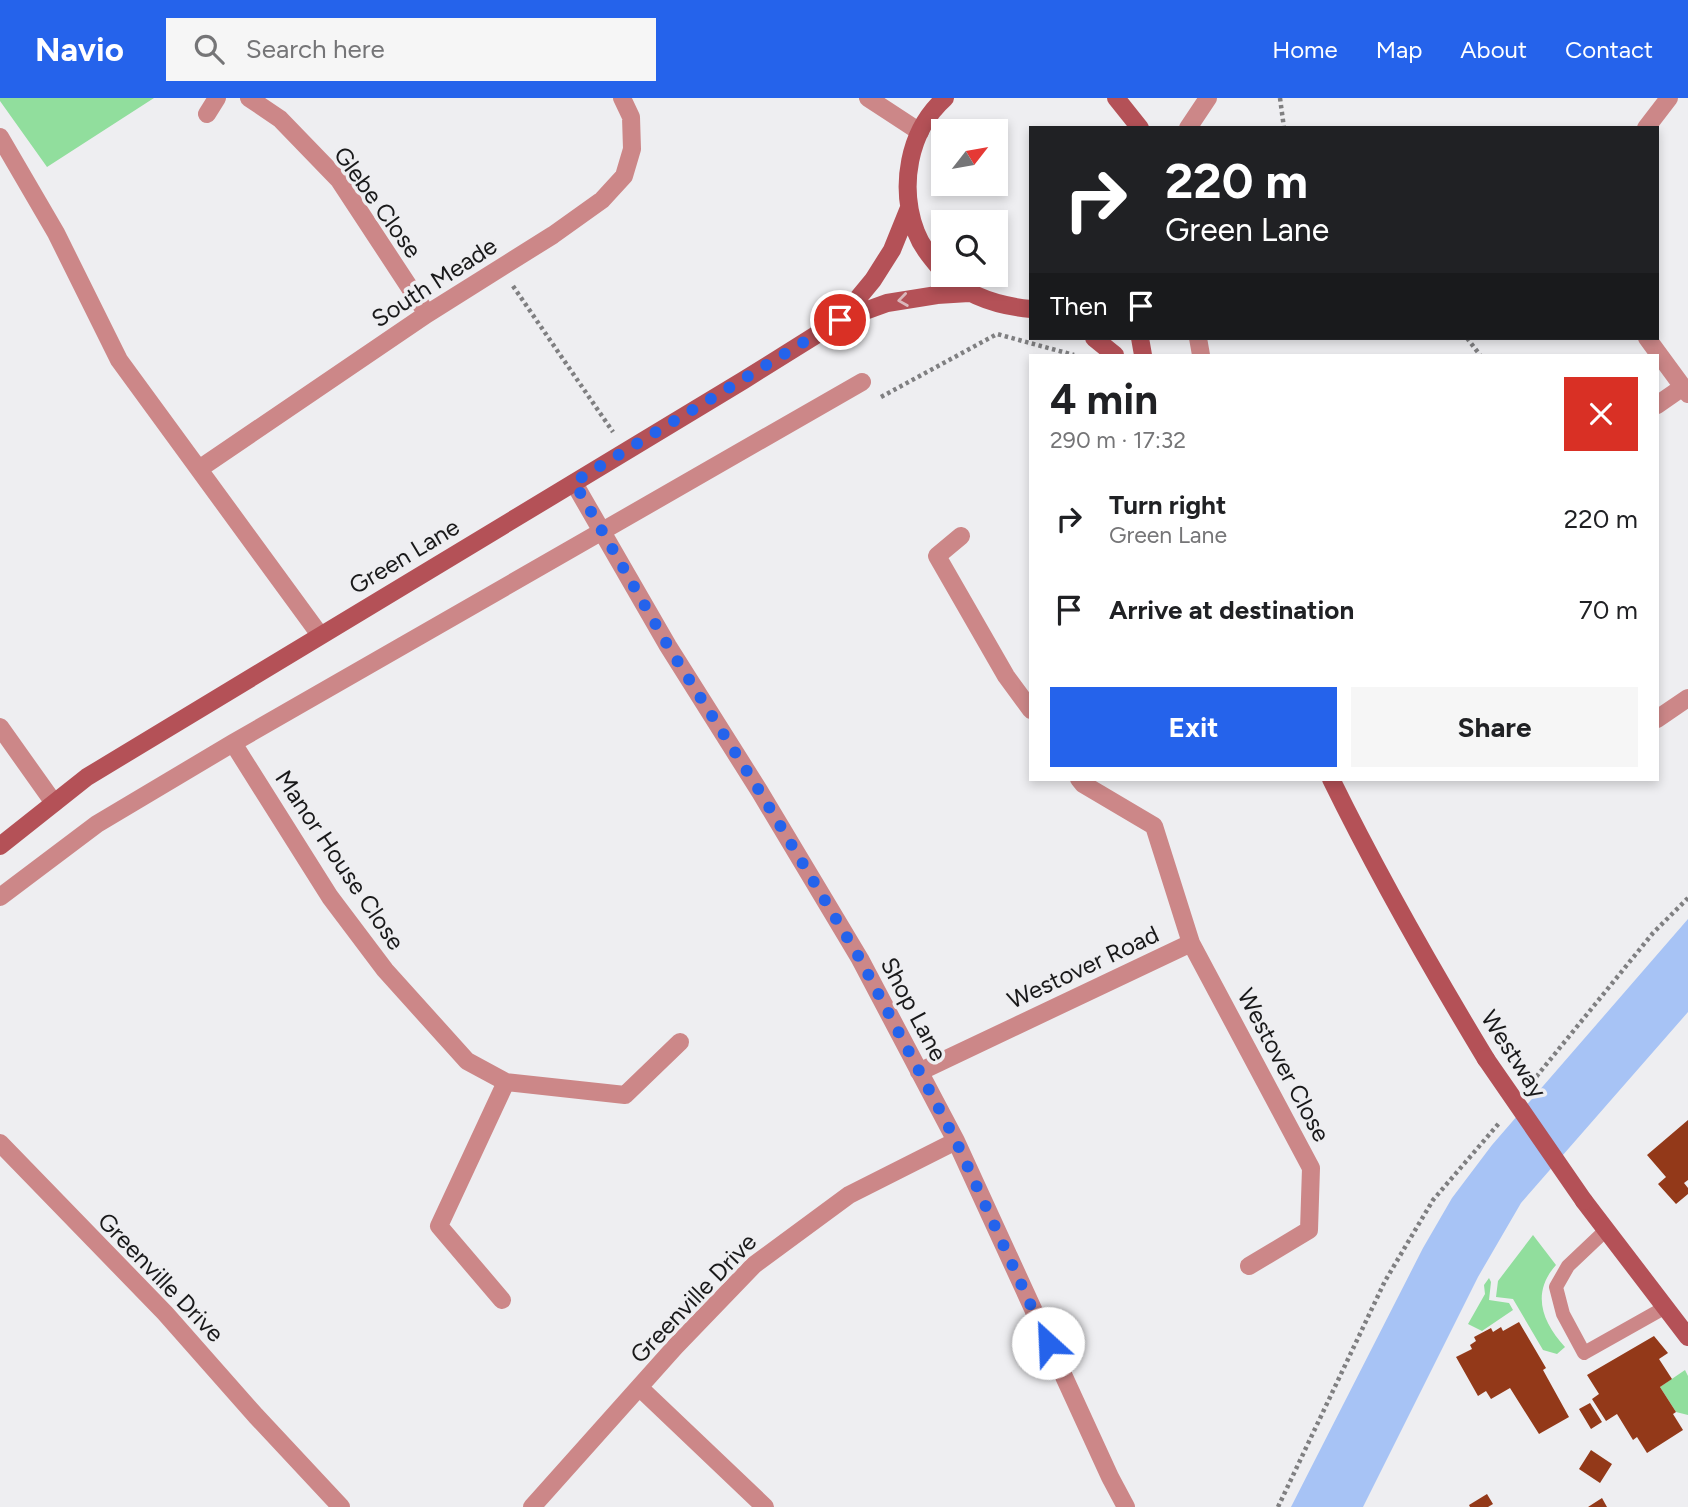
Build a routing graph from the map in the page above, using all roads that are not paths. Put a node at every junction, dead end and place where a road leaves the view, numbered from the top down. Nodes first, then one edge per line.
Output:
1 (217, 98) edge
2 (249, 98) edge
3 (622, 98) edge
4 (868, 98) edge
5 (945, 98) edge
6 (1116, 98) edge
7 (1208, 98) edge
8 (1669, 98) edge
9 (207, 114) dead end
10 (1138, 126) edge
11 (1189, 126) edge
12 (1648, 126) edge
13 (919, 132) junction
14 (0, 136) edge
15 (909, 208) junction
16 (931, 258) edge
17 (961, 287) edge
18 (969, 293) junction
19 (1029, 309) edge
20 (427, 314) junction
21 (840, 320) junction
22 (1096, 340) edge
23 (1114, 354) edge
24 (1659, 354) edge
25 (862, 382) road end
26 (1686, 391) edge
27 (1659, 404) edge
28 (199, 468) junction
29 (574, 482) junction
30 (601, 531) junction
31 (961, 536) dead end
32 (320, 635) junction
33 (1688, 698) edge
34 (1029, 707) edge
35 (1659, 718) edge
36 (0, 727) edge
37 (233, 743) junction
38 (1081, 781) edge
39 (1332, 781) edge
40 (54, 803) junction
41 (0, 846) edge
42 (0, 897) edge
43 (1191, 943) junction
44 (680, 1042) dead end
45 (919, 1072) junction
46 (506, 1082) junction
47 (956, 1141) junction
48 (0, 1143) edge
49 (1606, 1230) junction
50 (1249, 1266) dead end
51 (502, 1300) dead end
52 (1664, 1308) junction
53 (1688, 1337) edge
54 (640, 1388) junction
55 (341, 1507) edge
56 (532, 1507) edge
57 (765, 1507) edge
58 (1126, 1507) edge

1 - 9 street
2 - 20 street, Glebe Close
3 - 20 street, South Meade
4 - 13 street
5 - 13 main road
6 - 10 main road
7 - 11 street
8 - 12 street
13 - 15 main road
14 - 28 street
15 - 16 main road
15 - 21 main road, Green Lane
17 - 18 main road
18 - 19 main road
18 -> 21 main road, Green Lane
20 - 28 street, South Meade
21 - 29 main road, Green Lane
22 - 23 main road
24 - 26 street
25 - 30 street
26 - 27 street
28 - 32 street
29 - 30 street, Shop Lane
29 - 32 main road, Green Lane
30 - 37 street
30 - 45 street, Shop Lane
31 - 34 street
32 - 40 main road, Green Lane
33 - 35 street
36 - 40 street
37 - 42 street
37 - 46 street, Manor House Close
38 - 43 street, Westover Road
39 - 49 main road, Westway, bridge
40 - 41 main road, Green Lane
43 - 45 street, Westover Road
43 - 50 street, Westover Close
44 - 46 street, Manor House Close
45 - 47 street, Shop Lane
46 - 51 street
47 - 54 street, Greenville Drive
47 - 58 street, Shop Lane
48 - 55 street, Greenville Drive
49 - 52 main road, Westway
49 - 52 lane
52 - 53 main road, Westway
54 - 56 street, Greenville Drive
54 - 57 street

